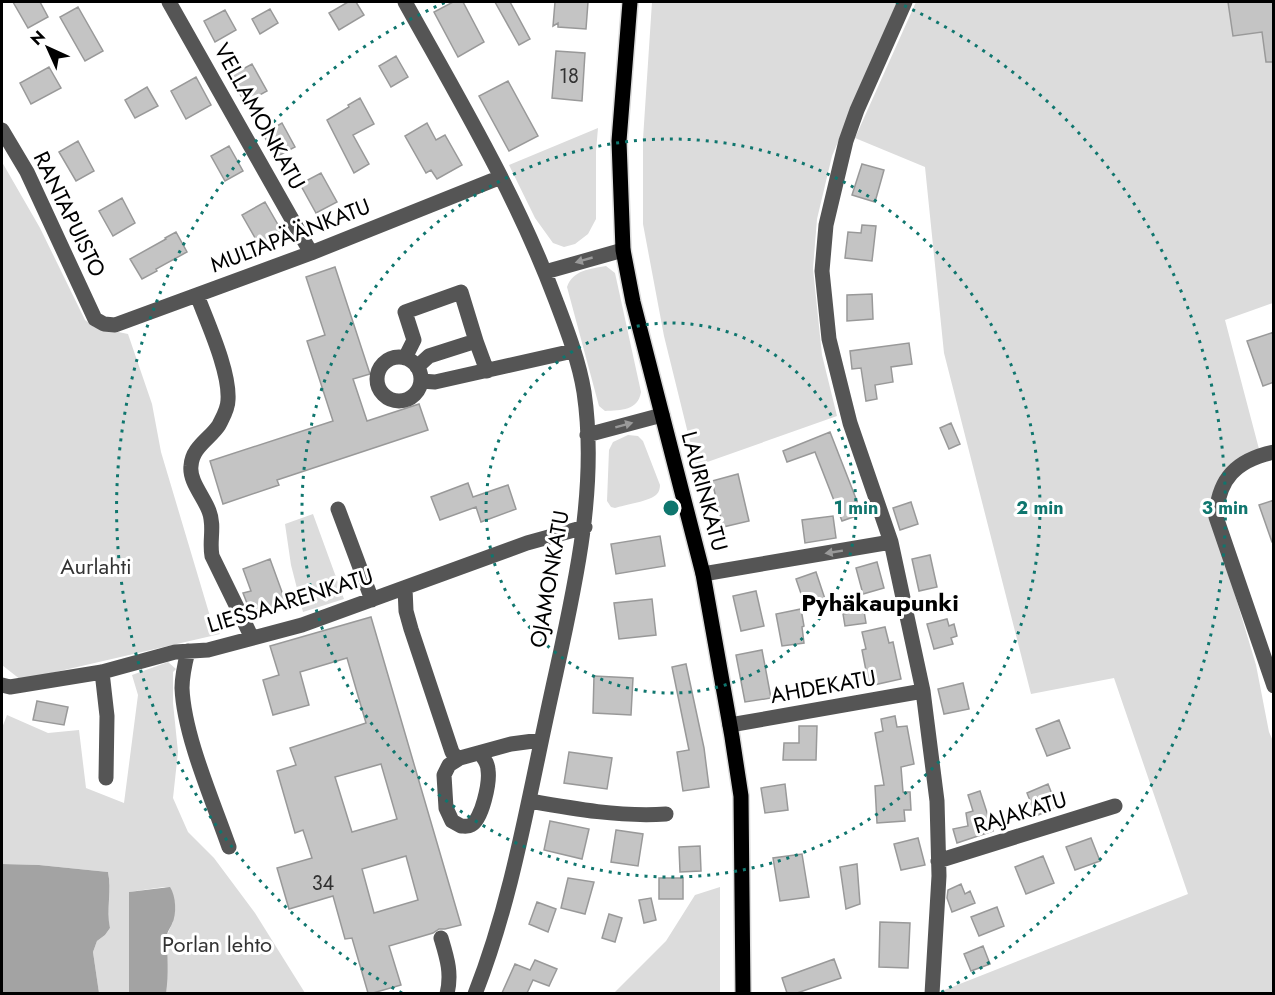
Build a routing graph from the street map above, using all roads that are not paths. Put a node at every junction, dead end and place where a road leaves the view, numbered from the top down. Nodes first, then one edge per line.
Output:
1 (169, 2) edge
2 (630, 2) edge
3 (905, 2) edge
4 (410, 3) edge
5 (2, 130) edge
6 (501, 177) junction
7 (623, 250) junction
8 (311, 252) junction
9 (545, 272) junction
10 (197, 295) junction
11 (95, 319) joint
12 (477, 340) junction
13 (573, 351) junction
14 (414, 369) junction
15 (487, 371) junction
16 (662, 415) junction
17 (587, 435) junction
18 (1274, 452) edge
19 (338, 509) dead end
20 (585, 527) junction
21 (891, 542) junction
22 (703, 574) junction
23 (405, 588) junction
24 (372, 600) junction
25 (252, 638) junction
26 (188, 651) junction
27 (102, 672) junction
28 (2, 684) edge
29 (1274, 686) edge
30 (923, 691) junction
31 (730, 725) junction
32 (541, 741) junction
33 (480, 753) junction
34 (460, 758) junction
35 (106, 778) dead end
36 (530, 801) junction
37 (1115, 806) dead end
38 (666, 814) dead end
39 (229, 847) dead end
40 (938, 861) junction
41 (441, 938) dead end
42 (447, 993) edge
43 (476, 993) edge
44 (743, 993) edge
45 (932, 993) edge

1 - 8 street, VELLAMONKATU
2 - 7 main road, LAURINKATU
3 - 21 street
4 - 6 street, OJAMONKATU
5 - 11 street, RANTAPUISTO
6 - 8 street, MULTAPÄÄNKATU
6 - 9 street, OJAMONKATU
7 -> 9 street
7 - 16 main road, LAURINKATU
8 - 10 street, MULTAPÄÄNKATU
9 - 13 street, OJAMONKATU
10 - 11 street, MULTAPÄÄNKATU
10 - 25 street
12 - 14 street
12 - 14 street
12 - 15 street
13 - 15 street
13 - 17 street, OJAMONKATU
14 - 15 street
17 -> 16 street
16 - 22 main road, LAURINKATU
17 - 20 street, OJAMONKATU
18 - 29 street
19 - 24 street
20 - 23 street, LIESSAARENKATU
20 - 32 street, OJAMONKATU
21 -> 22 street
21 - 30 street
22 - 31 main road, LAURINKATU
23 - 24 street, LIESSAARENKATU
23 - 34 street
24 - 25 street, LIESSAARENKATU
25 - 26 street, LIESSAARENKATU
26 - 27 street, LIESSAARENKATU
26 - 39 street
27 - 28 street, LIESSAARENKATU
27 - 35 street
30 - 31 street, AHDEKATU
30 - 40 street
31 - 44 main road, LAURINKATU
32 - 33 street
32 - 36 street, OJAMONKATU
33 - 34 street
33 - 34 street
36 - 38 street
36 - 43 street, OJAMONKATU
37 - 40 street, RAJAKATU
40 - 45 street
41 - 42 street

